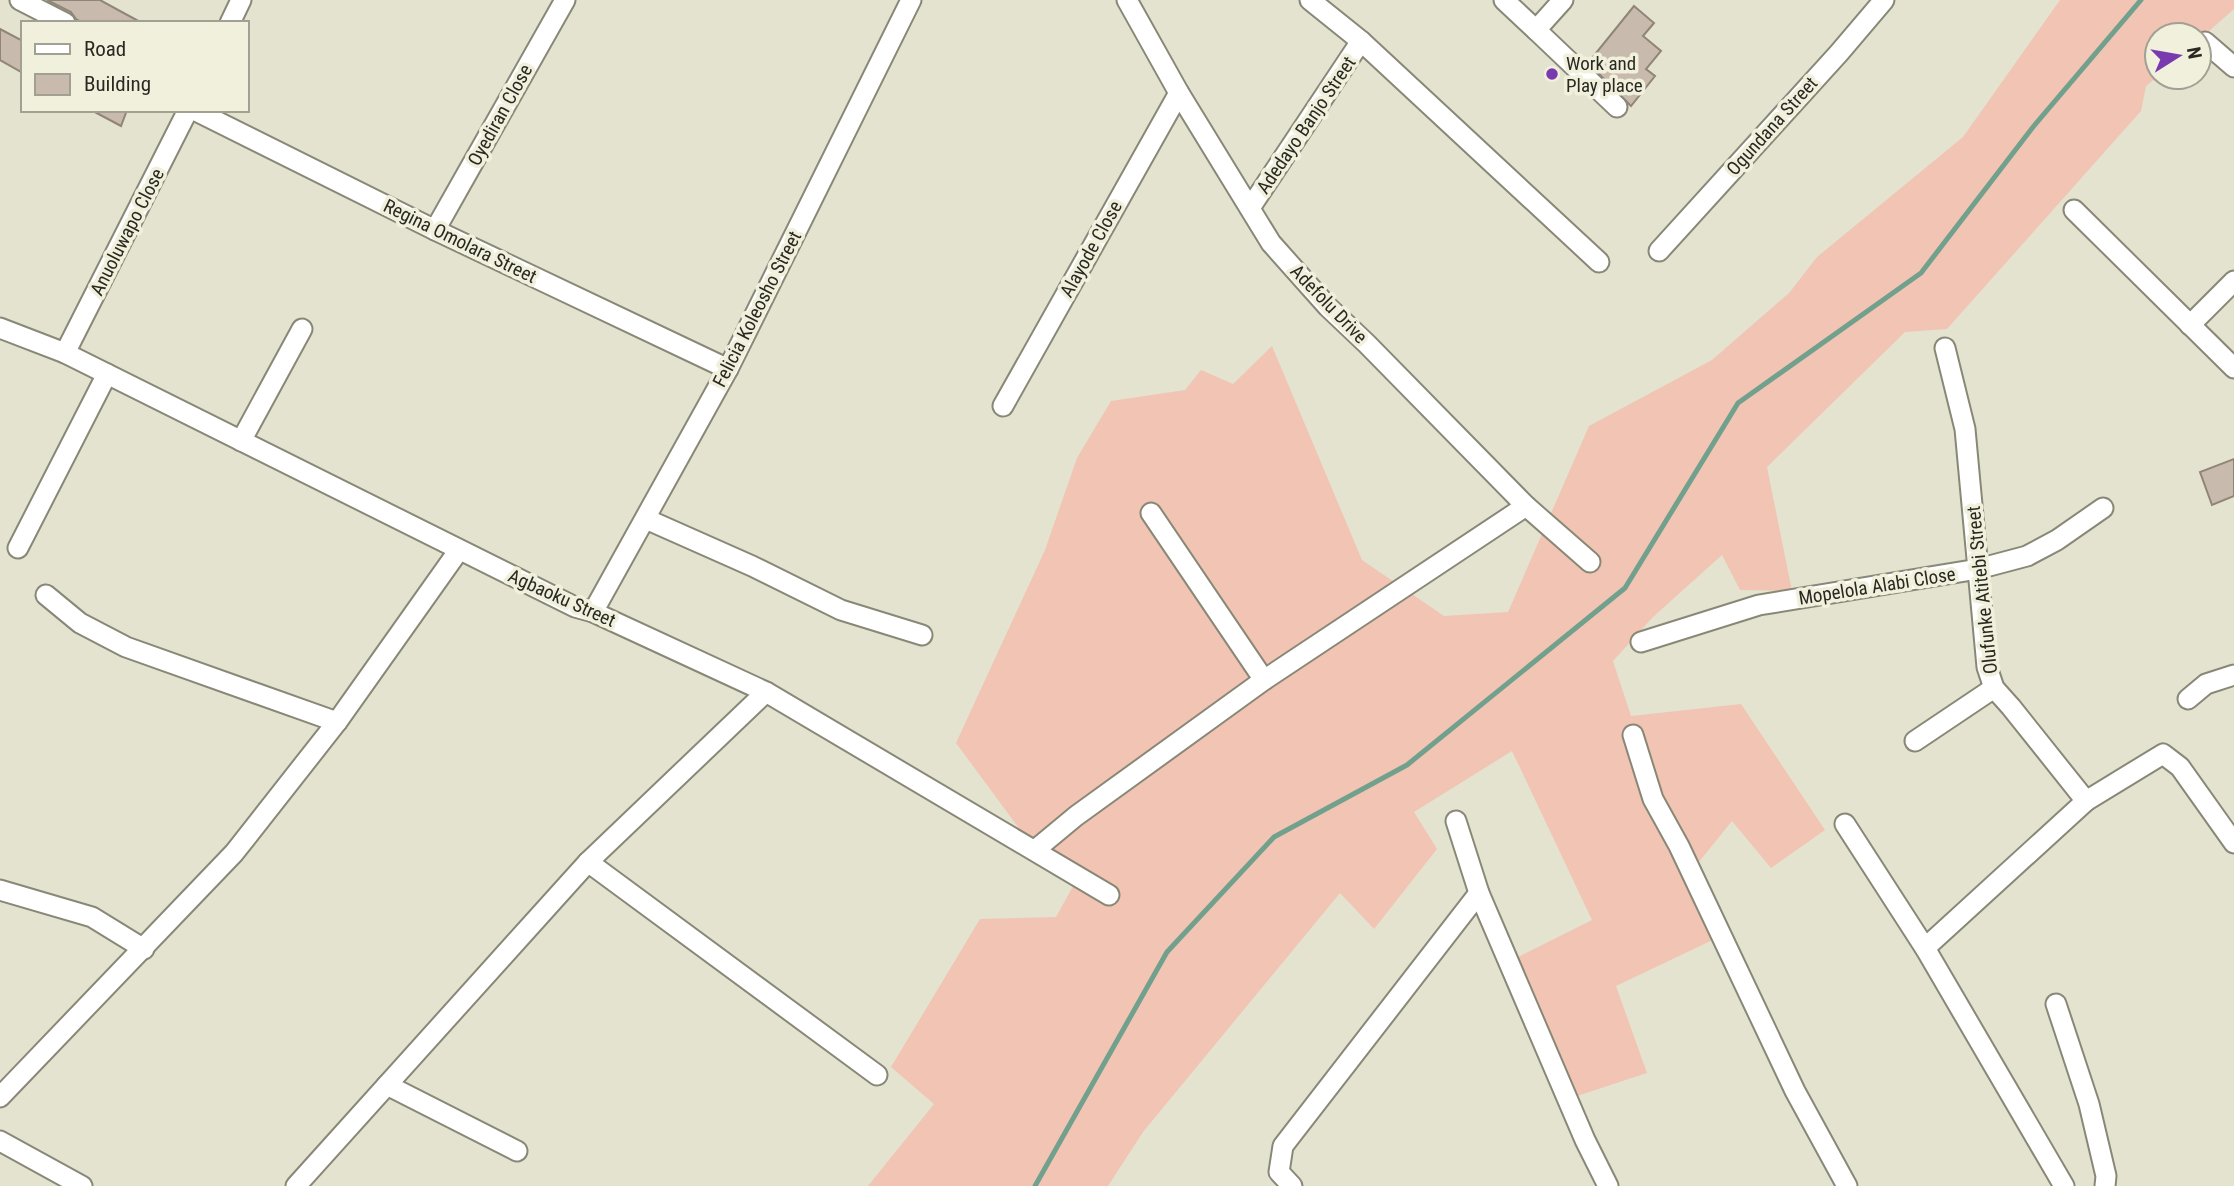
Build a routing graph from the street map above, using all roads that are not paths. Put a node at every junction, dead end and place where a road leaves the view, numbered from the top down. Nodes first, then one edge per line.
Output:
1 (20, 0) edge
2 (241, 0) edge
3 (565, 0) edge
4 (911, 0) edge
5 (1127, 0) edge
6 (1310, 0) edge
7 (1504, 0) edge
8 (1563, 0) edge
9 (1884, 0) edge
10 (61, 21) edge
11 (231, 21) edge
12 (1536, 30) junction
13 (1361, 41) junction
14 (2213, 49) edge
15 (2234, 67) edge
16 (1179, 93) junction
17 (1617, 107) dead end
18 (187, 112) edge
19 (198, 112) edge
20 (1250, 208) junction
21 (2074, 210) dead end
22 (435, 230) junction
23 (1659, 251) dead end
24 (1599, 262) dead end
25 (2234, 281) edge
26 (2190, 325) junction
27 (0, 328) edge
28 (302, 328) dead end
29 (1945, 348) dead end
30 (65, 353) junction
31 (2234, 368) edge
32 (728, 369) junction
33 (107, 374) junction
34 (1003, 406) dead end
35 (241, 441) junction
36 (1526, 506) junction
37 (2103, 508) dead end
38 (1151, 513) dead end
39 (646, 519) junction
40 (18, 548) dead end
41 (459, 550) junction
42 (1590, 562) dead end
43 (1978, 569) junction
44 (46, 595) dead end
45 (593, 612) junction
46 (922, 635) dead end
47 (1641, 642) dead end
48 (2234, 675) edge
49 (1264, 680) junction
50 (1994, 688) junction
51 (766, 692) junction
52 (2188, 699) dead end
53 (337, 722) junction
54 (1633, 735) dead end
55 (1915, 741) dead end
56 (2087, 801) junction
57 (1456, 821) dead end
58 (1845, 824) dead end
59 (2234, 843) edge
60 (1035, 850) junction
61 (588, 862) junction
62 (0, 890) edge
63 (1479, 894) junction
64 (1109, 895) dead end
65 (1925, 948) junction
66 (144, 949) junction
67 (2056, 1004) dead end
68 (877, 1075) dead end
69 (387, 1085) junction
70 (0, 1097) edge
71 (0, 1142) edge
72 (517, 1151) dead end
73 (82, 1186) edge
74 (296, 1186) edge
75 (1293, 1186) edge
76 (1608, 1186) edge
77 (1847, 1186) edge
78 (2064, 1186) edge
79 (2105, 1186) edge

1 - 10 street
2 - 11 street
3 - 22 street, Oyediran Close
4 - 32 street, Felicia Koleosho Street
5 - 16 street, Adefolu Drive
6 - 13 street
7 - 12 street
8 - 12 street
9 - 23 street, Ogundana Street
12 - 17 street
13 - 20 street, Adedayo Banjo Street
13 - 24 street
14 - 15 street
16 - 20 street, Adefolu Drive
16 - 34 street, Alayode Close
18 - 30 street, Anuoluwapo Close
19 - 22 street, Regina Omolara Street
20 - 36 street, Adefolu Drive
21 - 26 street
22 - 32 street, Regina Omolara Street
25 - 26 street
26 - 31 street
27 - 30 street, Agbaoku Street
28 - 35 street
29 - 43 street, Olufunke Atitebi Street
30 - 33 street, Agbaoku Street
32 - 39 street, Felicia Koleosho Street
33 - 35 street, Agbaoku Street
33 - 40 street
35 - 41 street, Agbaoku Street
36 - 42 street, Adefolu Drive
36 - 49 street
37 - 43 street, Mopelola Alabi Close
38 - 49 street
39 - 45 street, Felicia Koleosho Street
39 - 46 street
41 - 45 street, Agbaoku Street
41 - 53 street
43 - 47 street, Mopelola Alabi Close
43 - 50 street, Olufunke Atitebi Street
44 - 53 street
45 - 51 street, Agbaoku Street
48 - 52 street
49 - 60 street
50 - 55 street
50 - 56 street, Olufunke Atitebi Street
51 - 60 street, Agbaoku Street
51 - 61 street
53 - 66 street
54 - 77 street
56 - 59 street
56 - 65 street
57 - 63 street
58 - 65 street
60 - 64 street, Agbaoku Street
61 - 68 street
61 - 69 street
62 - 66 street
63 - 75 street
63 - 76 street
65 - 78 street
66 - 70 street
67 - 79 street
69 - 72 street
69 - 74 street
71 - 73 street

